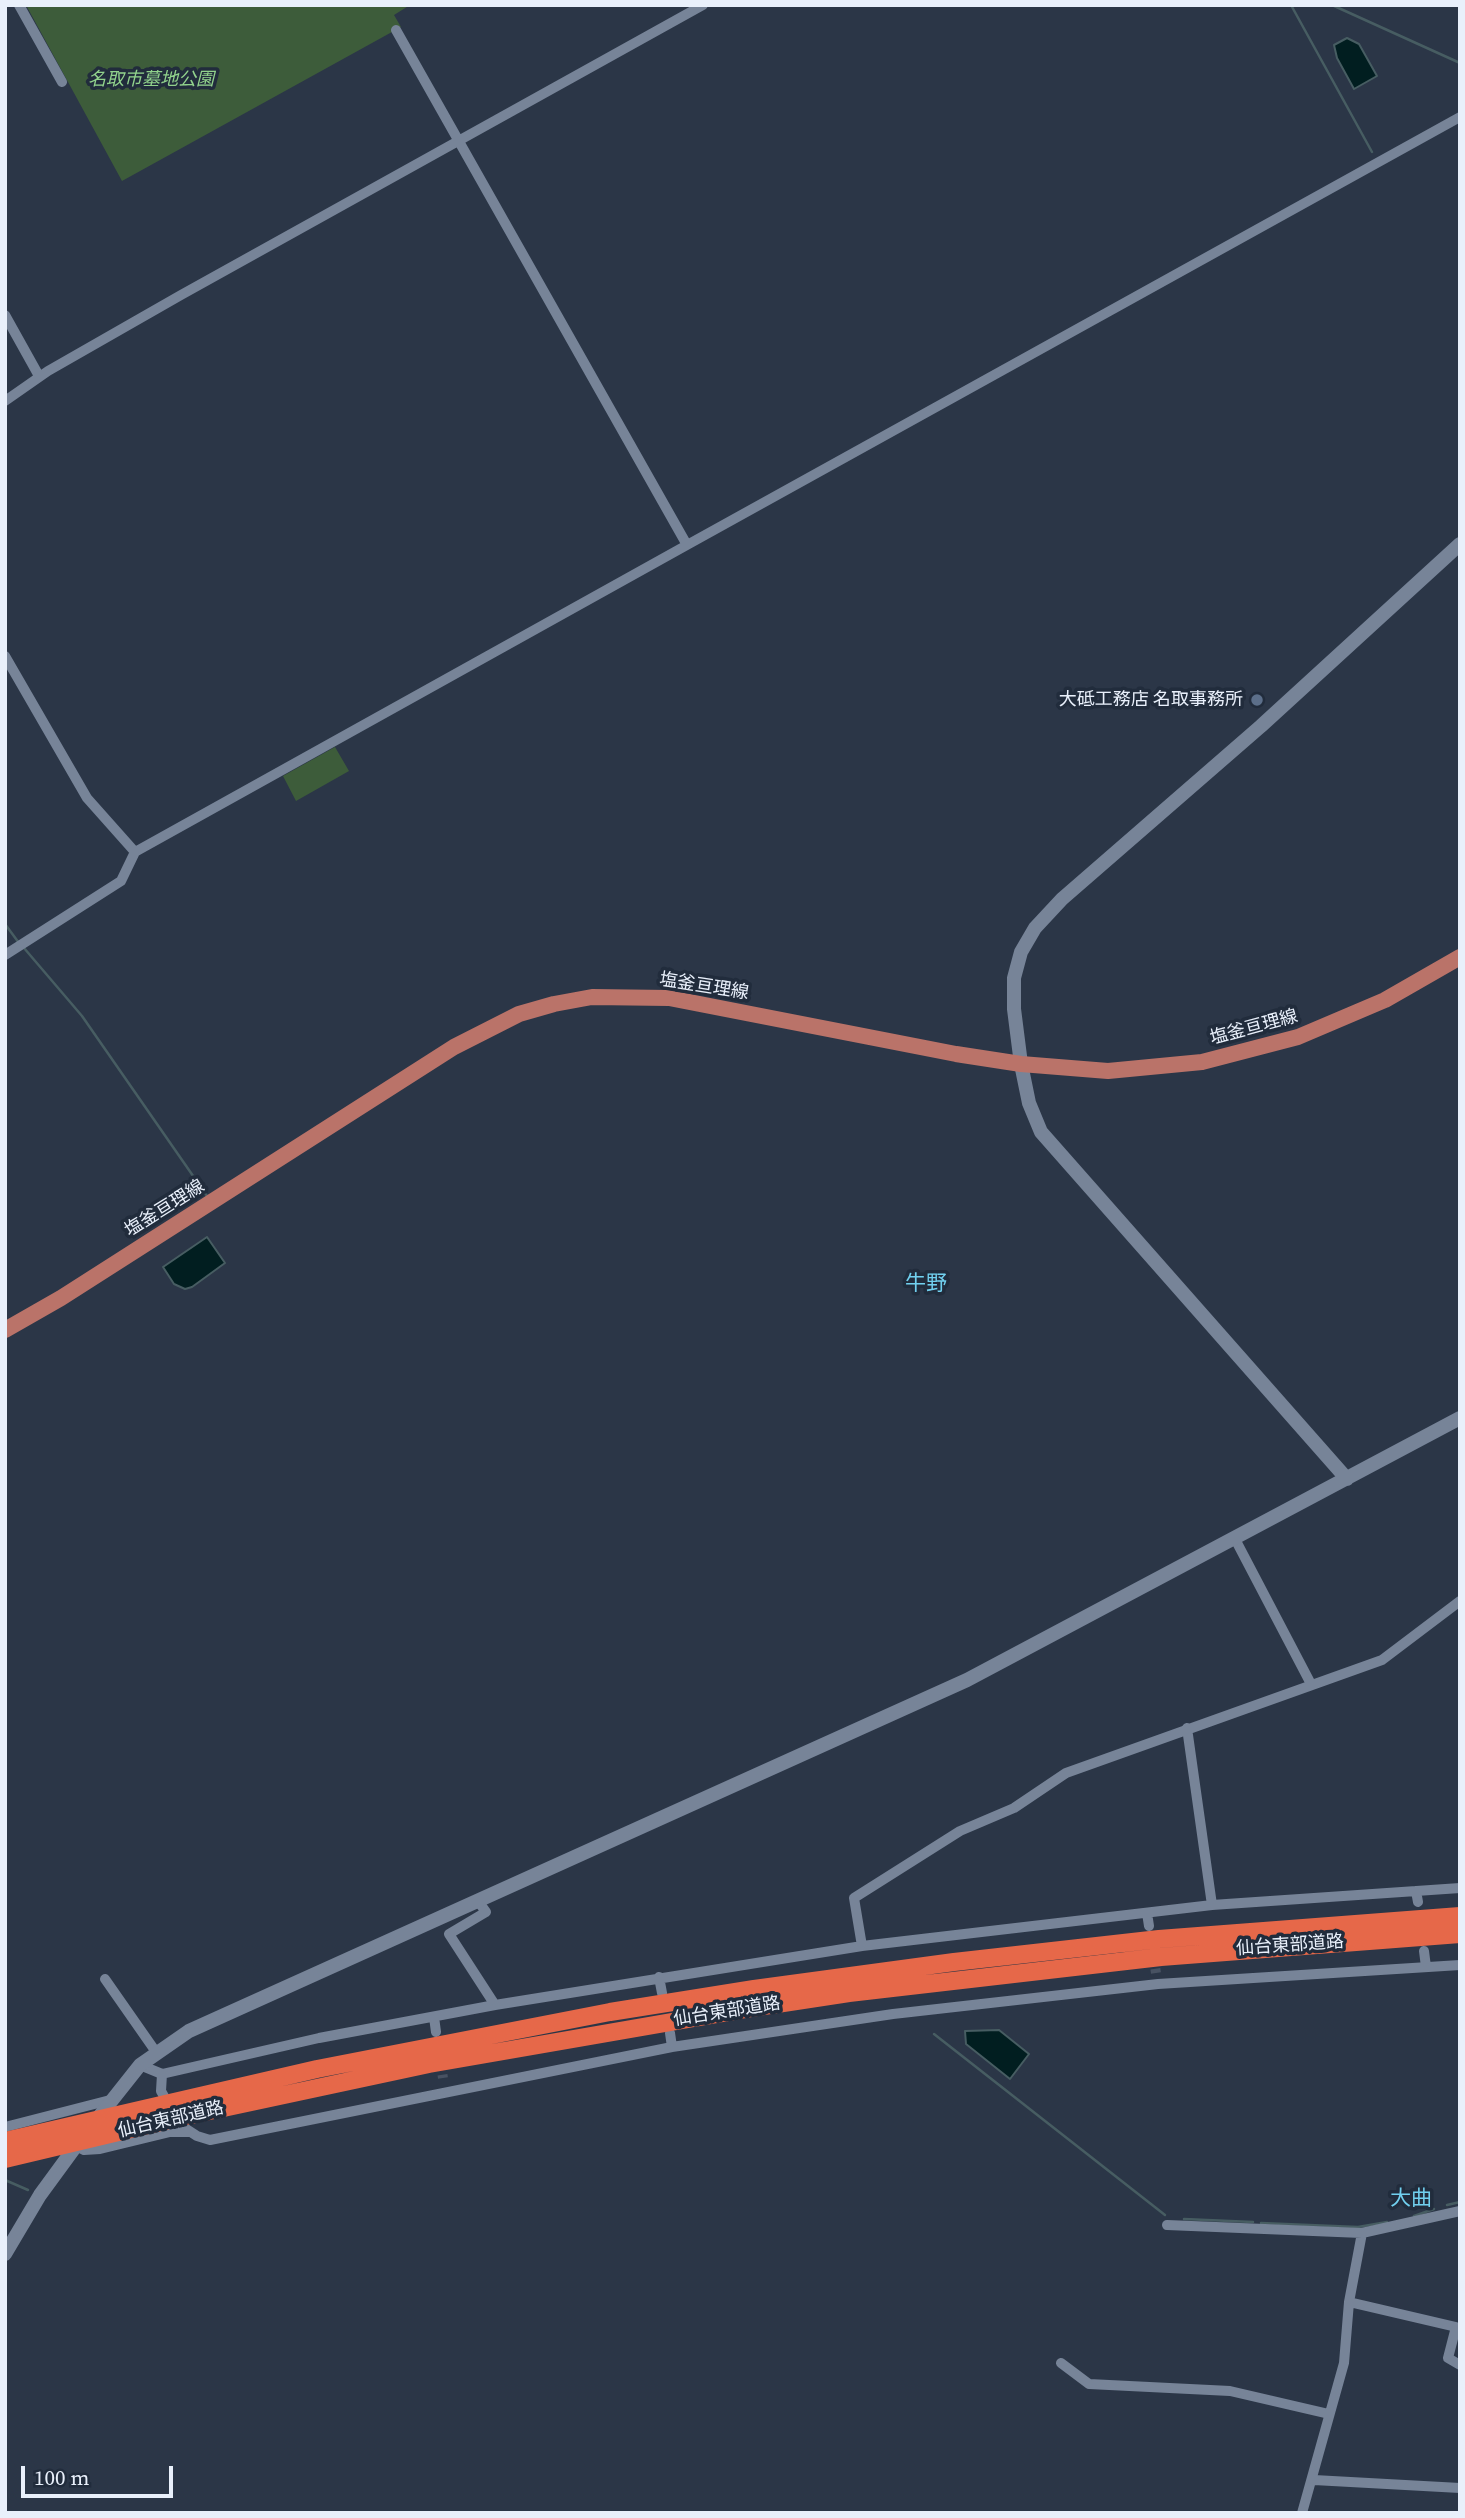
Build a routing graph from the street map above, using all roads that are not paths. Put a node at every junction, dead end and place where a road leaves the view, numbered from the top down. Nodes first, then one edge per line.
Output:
1 (19, 5) edge
2 (704, 5) edge
3 (396, 30) dead end
4 (62, 82) dead end
5 (1460, 117) edge
6 (460, 139) junction
7 (5, 315) edge
8 (39, 376) junction
9 (5, 401) edge
10 (1460, 544) edge
11 (687, 545) junction
12 (5, 656) edge
13 (135, 852) junction
14 (10, 952) edge
15 (1460, 957) edge
16 (1021, 1064) junction
17 (5, 1330) edge
18 (1460, 1418) edge
19 (1348, 1479) junction
20 (1234, 1537) junction
21 (1460, 1601) edge
22 (1311, 1684) junction
23 (1187, 1728) junction
24 (1460, 1888) edge
25 (478, 1901) junction
26 (1212, 1905) junction
27 (1147, 1913) junction
28 (1460, 1916) edge
29 (1149, 1926) dead end
30 (1460, 1934) edge
31 (862, 1946) junction
32 (1424, 1951) dead end
33 (1460, 1965) edge
34 (1426, 1968) junction
35 (659, 1977) junction
36 (105, 1979) dead end
37 (662, 1993) dead end
38 (495, 2005) junction
39 (434, 2017) junction
40 (436, 2032) dead end
41 (670, 2033) dead end
42 (672, 2047) junction
43 (156, 2052) junction
44 (140, 2065) junction
45 (162, 2074) junction
46 (443, 2078) tunnel mouth
47 (446, 2091) junction
48 (114, 2099) junction
49 (186, 2115) junction
50 (5, 2127) edge
51 (5, 2141) edge
52 (76, 2146) junction
53 (5, 2159) edge
54 (1460, 2211) edge
55 (1167, 2225) dead end
56 (1362, 2233) junction
57 (5, 2254) edge
58 (1349, 2302) junction
59 (1060, 2363) dead end
60 (1460, 2365) edge
61 (1329, 2414) junction
62 (1314, 2480) junction
63 (1460, 2488) edge
64 (1303, 2513) edge

1 - 4 street
2 - 6 street
3 - 6 street
5 - 11 street
6 - 8 street
6 - 11 street
7 - 8 street
8 - 9 street
10 - 16 street
11 - 13 street
12 - 13 street
13 - 14 street
15 - 16 main road, 塩釜亘理線
16 - 17 main road, 塩釜亘理線
16 - 19 street
18 - 19 street
19 - 20 street
20 - 22 street
20 - 25 street
21 - 22 street
22 - 23 street
23 - 26 street
23 - 31 street
24 - 26 street
25 - 38 street
25 - 43 street
26 - 27 street
27 - 29 street
27 - 31 street
28 - 49 highway, 仙台東部道路
30 - 49 highway, 仙台東部道路
31 - 35 street
32 - 34 street
33 - 34 street
34 - 42 street
35 - 37 street
35 - 38 street
36 - 43 street
38 - 39 street
39 - 40 street
39 - 45 street
41 - 42 street
42 - 47 street
43 - 44 street
44 - 45 street
44 - 48 street
45 - 49 street
46 - 47 street
47 - 49 street
48 - 50 street
48 - 52 street
49 - 51 highway, 仙台東部道路
49 - 52 street
49 - 53 highway, 仙台東部道路
52 - 57 street
54 - 56 street
55 - 56 street
56 - 58 street
58 - 60 street
58 - 61 street
59 - 61 street
61 - 62 street
62 - 63 street
62 - 64 street

